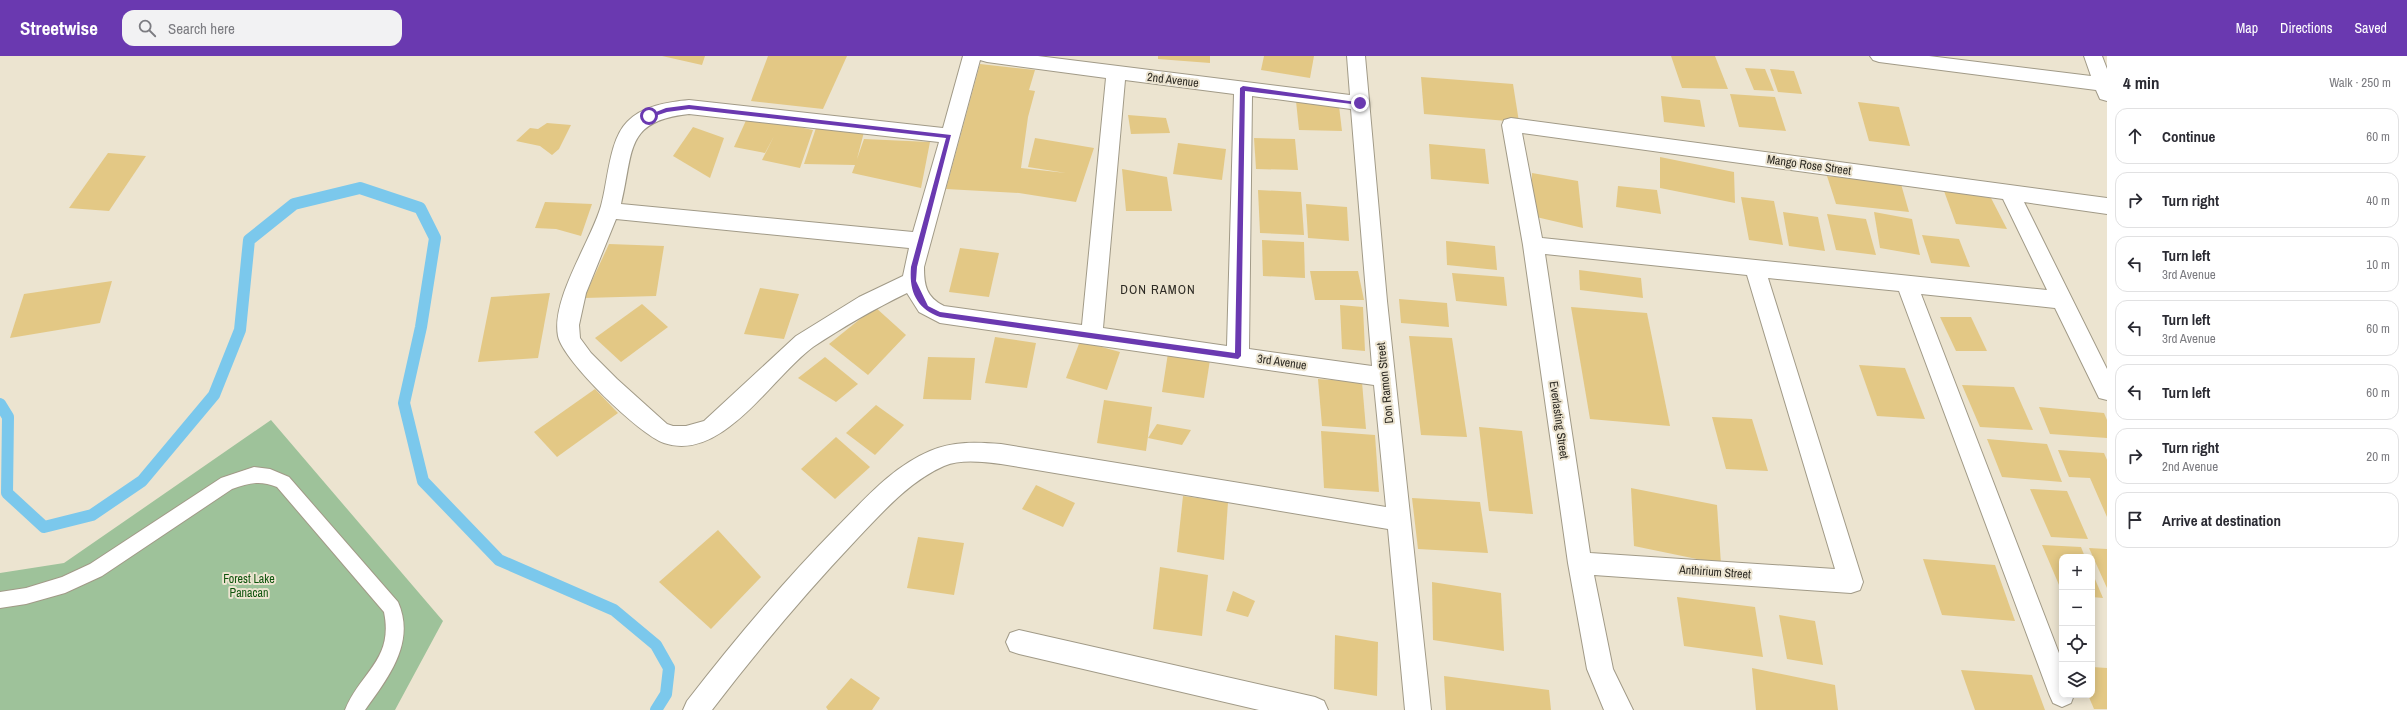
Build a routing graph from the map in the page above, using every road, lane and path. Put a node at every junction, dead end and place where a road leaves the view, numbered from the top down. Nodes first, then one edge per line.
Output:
1 (972, 56) edge
2 (987, 56) edge
3 (1356, 56) edge
4 (1879, 56) edge
5 (2093, 56) edge
6 (1906, 57) edge
7 (1116, 73) junction
8 (1243, 88) junction
9 (2105, 88) edge
10 (1360, 103) junction
11 (1511, 125) joint
12 (950, 136) junction
13 (2009, 192) junction
14 (2107, 206) edge
15 (609, 211) junction
16 (920, 241) junction
17 (1533, 245) junction
18 (1755, 268) junction
19 (913, 281) junction
20 (1908, 284) junction
21 (2062, 300) junction
22 (1092, 335) junction
23 (1238, 356) junction
24 (1384, 377) junction
25 (2107, 391) edge
26 (1399, 520) junction
27 (1580, 563) junction
28 (0, 600) edge
29 (1019, 642) dead end
30 (2059, 686) edge
31 (2064, 698) edge
32 (354, 710) edge
33 (696, 710) edge
34 (1315, 710) edge
35 (1418, 710) edge
36 (1620, 710) edge
37 (2068, 710) edge

1 - 12 street
2 - 7 street, 2nd Avenue
3 - 10 street, Don Ramon Street
4 - 6 street
5 - 9 street
6 - 9 street
7 - 8 street, 2nd Avenue
7 - 22 street
8 - 10 street, 2nd Avenue
8 - 23 street
10 - 24 street, Don Ramon Street
11 - 13 street, Mango Rose Street
11 - 17 street, Everlasting Street
12 - 15 street
12 - 16 street
13 - 14 street, Mango Rose Street
13 - 21 street
15 - 16 street
15 - 19 street
16 - 19 street
17 - 18 street
17 - 27 street, Everlasting Street
18 - 20 street
18 - 27 street, Anthirium Street
19 - 22 street, 3rd Avenue
20 - 21 street
20 - 30 street
21 - 25 street
22 - 23 street, 3rd Avenue
23 - 24 street, 3rd Avenue
24 - 26 street, Don Ramon Street
26 - 33 street
26 - 35 street, Don Ramon Street
27 - 36 street, Everlasting Street
28 - 32 lane
29 - 34 street
31 - 37 street

